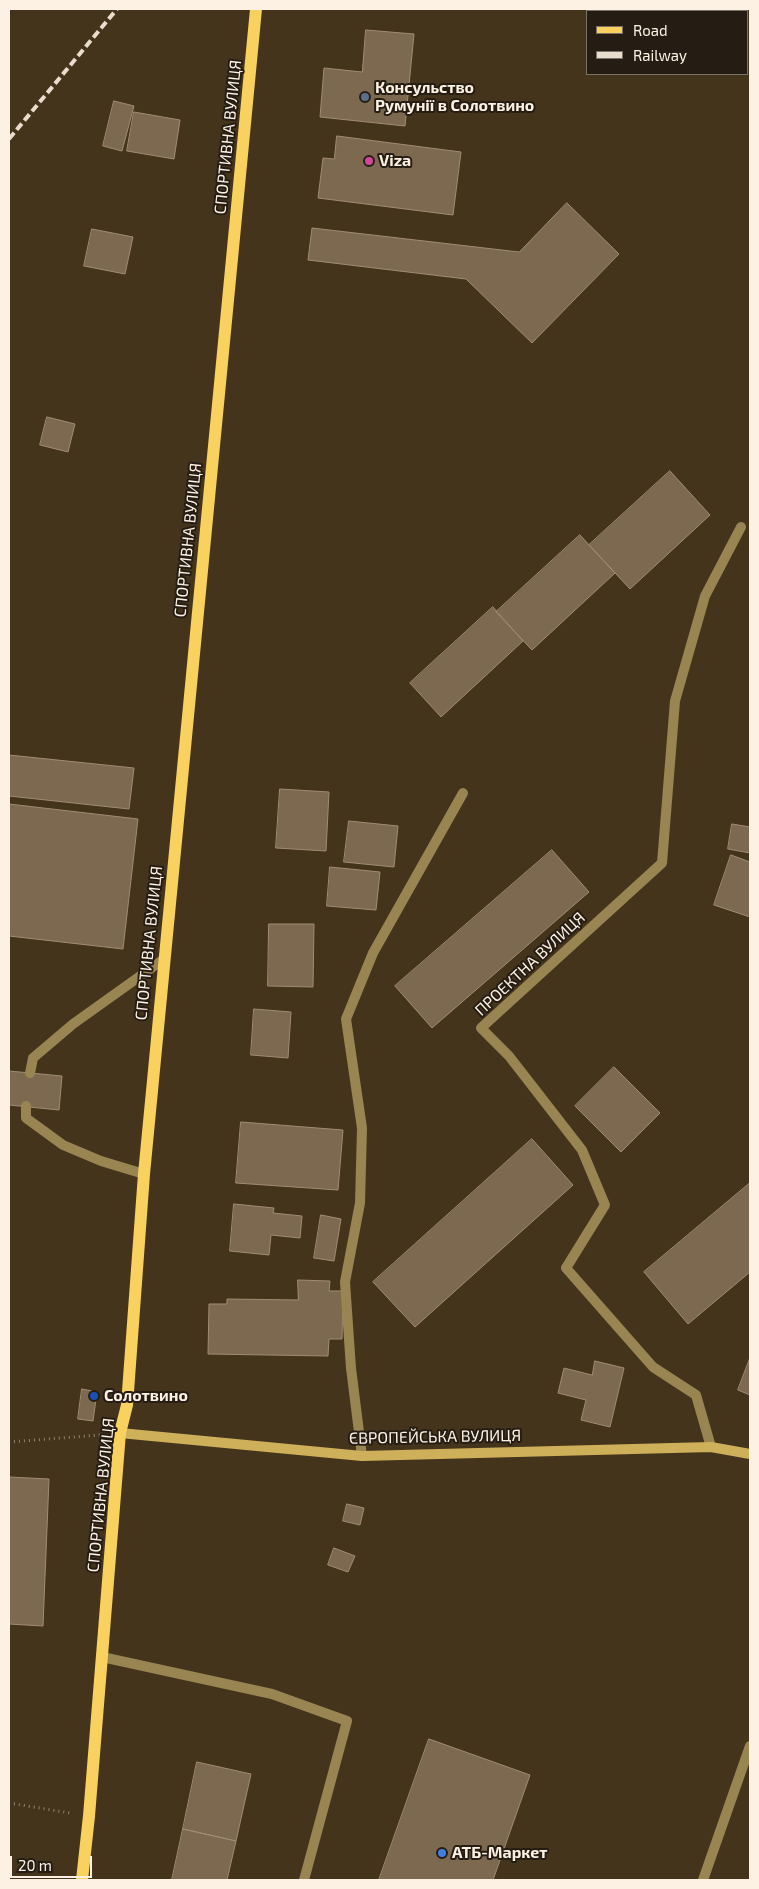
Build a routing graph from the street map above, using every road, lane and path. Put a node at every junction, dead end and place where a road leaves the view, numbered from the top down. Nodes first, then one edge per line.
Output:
1 (256, 9) edge
2 (741, 527) dead end
3 (463, 793) dead end
4 (164, 959) junction
5 (30, 1073) dead end
6 (26, 1106) dead end
7 (144, 1174) junction
8 (120, 1433) junction
9 (9, 1442) edge
10 (711, 1447) junction
11 (750, 1454) edge
12 (362, 1456) junction
13 (102, 1657) junction
14 (750, 1746) edge
15 (9, 1803) edge
16 (89, 1816) junction
17 (82, 1880) edge
18 (304, 1880) edge
19 (703, 1880) edge

1 - 4 main road, СПОРТИВНА ВУЛИЦЯ
2 - 10 street, ПРОЕКТНА ВУЛИЦЯ
3 - 12 street
4 - 5 street
4 - 7 main road, СПОРТИВНА ВУЛИЦЯ
6 - 7 street
7 - 8 main road, СПОРТИВНА ВУЛИЦЯ
8 - 9 path
8 - 12 street, ЄВРОПЕЙСЬКА ВУЛИЦЯ
8 - 13 main road, СПОРТИВНА ВУЛИЦЯ
10 - 11 street, ЄВРОПЕЙСЬКА ВУЛИЦЯ
10 - 12 street, ЄВРОПЕЙСЬКА ВУЛИЦЯ
13 - 16 main road, СПОРТИВНА ВУЛИЦЯ
13 - 18 street
14 - 19 street
15 - 16 path
16 - 17 main road, СПОРТИВНА ВУЛИЦЯ

